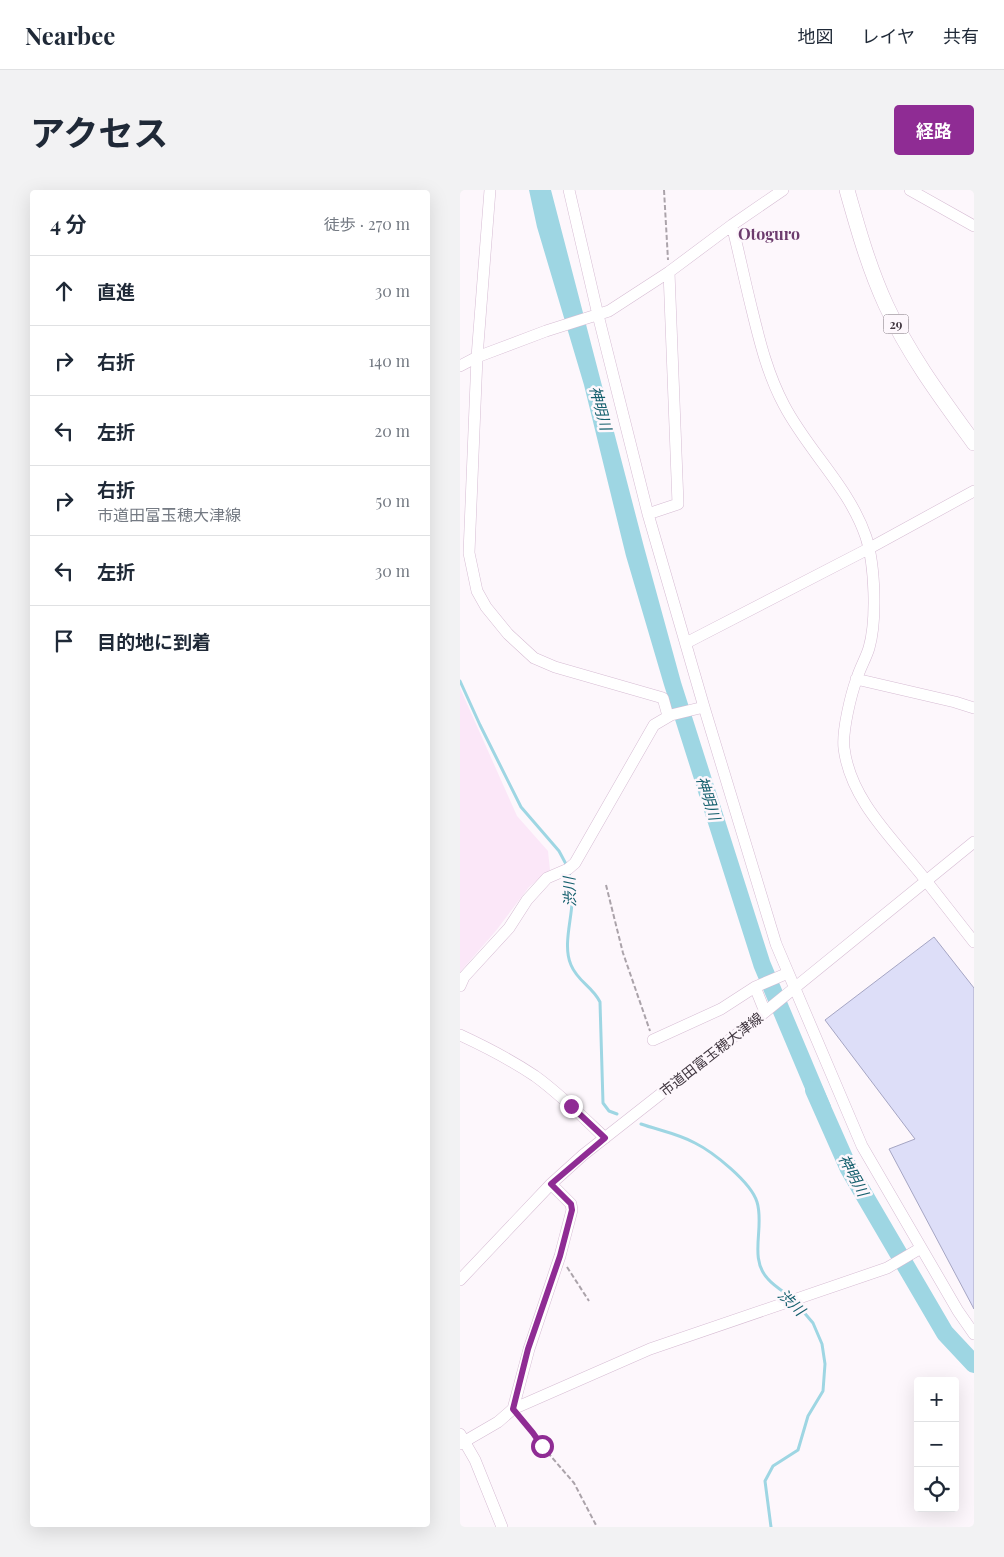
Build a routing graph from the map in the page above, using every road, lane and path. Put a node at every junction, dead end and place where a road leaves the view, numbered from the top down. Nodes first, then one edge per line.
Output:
1 (490, 190) edge
2 (664, 190) edge
3 (782, 190) edge
4 (847, 190) edge
5 (910, 190) edge
6 (570, 192) edge
7 (732, 225) junction
8 (974, 226) edge
9 (669, 272) junction
10 (594, 316) junction
11 (477, 357) junction
12 (460, 366) edge
13 (974, 443) edge
14 (974, 491) edge
15 (648, 514) junction
16 (868, 549) junction
17 (686, 643) junction
18 (856, 679) junction
19 (701, 707) junction
20 (974, 708) edge
21 (670, 716) junction
22 (974, 842) edge
23 (926, 880) junction
24 (606, 885) dead end
25 (974, 942) edge
26 (784, 975) junction
27 (460, 986) edge
28 (757, 986) junction
29 (791, 990) junction
30 (766, 1011) junction
31 (460, 1035) edge
32 (653, 1040) joint
33 (605, 1138) junction
34 (551, 1184) junction
35 (918, 1250) junction
36 (560, 1256) junction
37 (460, 1280) edge
38 (589, 1301) dead end
39 (974, 1334) edge
40 (513, 1409) junction
41 (462, 1440) edge
42 (502, 1527) edge
43 (597, 1527) edge

1 - 11 street
2 - 9 path
3 - 7 street
4 - 13 main road, 29
5 - 8 street
6 - 10 street
7 - 9 street
7 - 16 street
9 - 10 street
9 - 15 street
10 - 11 street
10 - 15 street
11 - 12 street
11 - 21 street
14 - 16 street
15 - 17 street
16 - 17 street
16 - 18 street
17 - 19 street
18 - 20 street
18 - 23 street
19 - 21 street
19 - 26 street
21 - 27 street
22 - 23 street, 市道田富玉穂大津線
23 - 25 street
23 - 29 street, 市道田富玉穂大津線
24 - 32 path
26 - 28 street
26 - 29 street
28 - 30 street
28 - 32 street
29 - 30 street, 市道田富玉穂大津線
29 - 35 street
30 - 33 street, 市道田富玉穂大津線
31 - 33 street
33 - 34 street, 市道田富玉穂大津線
34 - 36 street
34 - 37 street, 市道田富玉穂大津線
35 - 39 street
35 - 40 street
36 - 38 path
36 - 40 street
40 - 41 street
40 - 43 path
41 - 42 street

